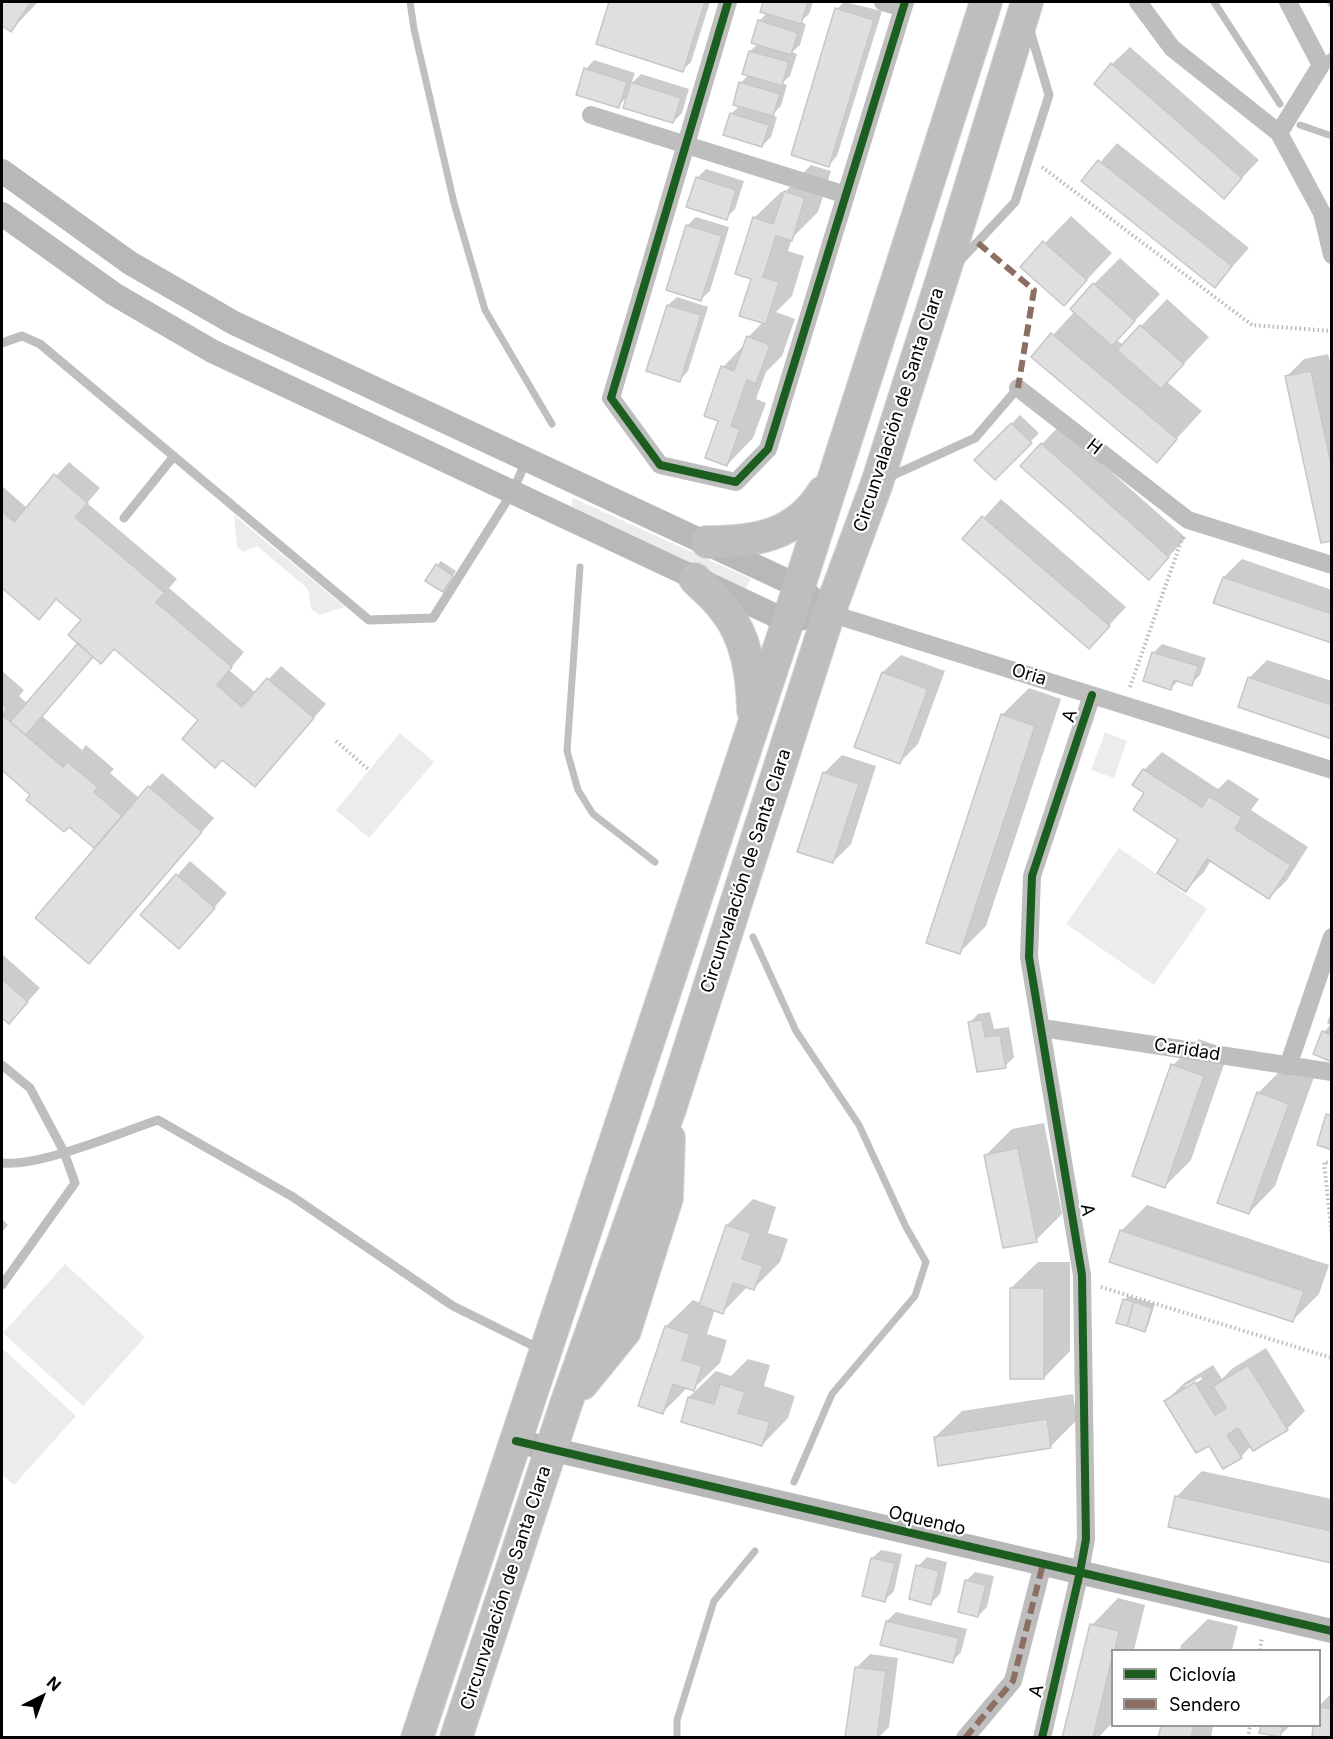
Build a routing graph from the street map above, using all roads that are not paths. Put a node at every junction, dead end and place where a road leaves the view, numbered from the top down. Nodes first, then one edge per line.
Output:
1 (728, 2) edge
2 (883, 2) edge
3 (986, 2) edge
4 (1138, 2) edge
5 (1288, 2) edge
6 (904, 5) edge
7 (1025, 5) edge
8 (1326, 61) edge
9 (591, 115) dead end
10 (1279, 133) junction
11 (685, 145) junction
12 (2, 171) edge
13 (846, 195) junction
14 (2, 214) edge
15 (1332, 255) edge
16 (942, 279) junction
17 (2, 344) edge
18 (1018, 388) joint
19 (174, 456) junction
20 (527, 459) junction
21 (836, 470) junction
22 (877, 483) junction
23 (513, 491) junction
24 (124, 518) dead end
25 (707, 542) junction
26 (1332, 565) edge
27 (695, 579) junction
28 (798, 586) junction
29 (829, 613) junction
30 (788, 621) junction
31 (1092, 695) junction
32 (753, 727) junction
33 (1332, 770) edge
34 (1332, 937) edge
35 (1042, 1028) junction
36 (2, 1065) edge
37 (1288, 1066) junction
38 (1332, 1072) edge
39 (64, 1152) junction
40 (2, 1163) edge
41 (2, 1285) edge
42 (546, 1352) junction
43 (516, 1441) junction
44 (552, 1450) junction
45 (1043, 1564) junction
46 (1080, 1572) junction
47 (1332, 1631) edge
48 (417, 1737) edge
49 (456, 1737) edge
50 (965, 1737) edge
51 (1042, 1737) edge

1 - 11 street
2 - 6 street
3 - 21 highway, Circunvalación de Santa Clara
4 - 10 street
5 - 8 street
6 - 13 street
7 - 16 highway, Circunvalación de Santa Clara
7 - 16 lane
8 - 10 street
9 - 11 street
10 - 15 street
11 - 13 street
11 - 13 street
12 - 20 main road
14 - 23 main road
16 - 22 highway, Circunvalación de Santa Clara
17 - 19 lane
18 - 22 lane, H
18 - 26 street, H
19 - 23 lane
19 - 24 lane
20 - 23 lane
20 - 25 main road
21 - 25 highway
21 - 28 highway, Circunvalación de Santa Clara
22 - 29 highway, Circunvalación de Santa Clara
23 - 27 main road
25 - 28 main road
27 - 30 main road
27 - 32 highway
28 - 29 main road
28 - 30 highway, Circunvalación de Santa Clara
29 - 30 main road
29 - 31 street, Oria
29 - 44 highway, Circunvalación de Santa Clara
30 - 32 highway, Circunvalación de Santa Clara
31 - 33 street, Oria
31 - 35 street, A
32 - 42 highway, Circunvalación de Santa Clara
34 - 37 street
35 - 37 street, Caridad
35 - 46 street, A
36 - 39 lane
37 - 38 street, Caridad
39 - 40 lane
39 - 41 lane
39 - 42 lane
42 - 43 highway, Circunvalación de Santa Clara
43 - 44 main road, Oquendo
43 - 48 highway, Circunvalación de Santa Clara
44 - 45 main road, Oquendo
44 - 49 highway, Circunvalación de Santa Clara
45 - 46 main road, Oquendo
45 - 50 street
46 - 47 main road, Oquendo
46 - 51 street, A

